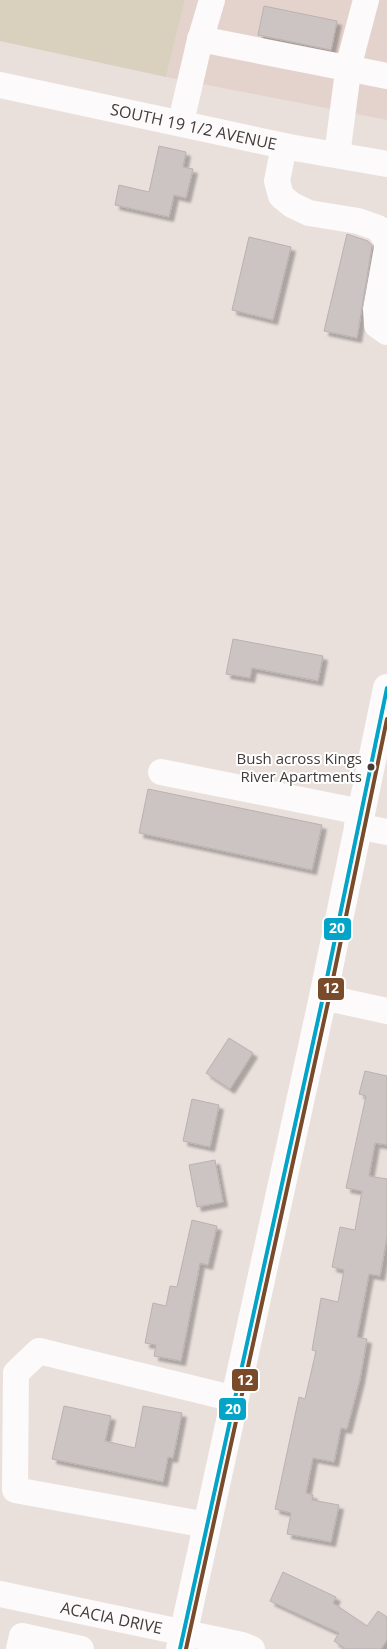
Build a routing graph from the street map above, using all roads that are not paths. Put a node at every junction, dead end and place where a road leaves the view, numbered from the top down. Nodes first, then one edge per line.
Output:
1 (212, 0) edge
2 (366, 0) edge
3 (200, 38) junction
4 (350, 68) junction
5 (387, 76) edge
6 (0, 84) edge
7 (181, 122) junction
8 (284, 146) junction
9 (337, 155) junction
10 (387, 164) edge
11 (387, 241) edge
12 (387, 248) edge
13 (387, 332) edge
14 (387, 688) edge
15 (161, 772) dead end
16 (359, 819) junction
17 (387, 832) edge
18 (323, 997) junction
19 (387, 1010) edge
20 (235, 1399) junction
21 (207, 1525) junction
22 (0, 1594) edge
23 (182, 1641) edge
24 (19, 1649) edge
25 (81, 1649) edge
26 (252, 1649) edge

1 - 3 street
2 - 4 street
3 - 4 street
3 - 7 street
4 - 5 street
4 - 9 street
6 - 7 street, SOUTH 19 1/2 AVENUE
7 - 8 street, SOUTH 19 1/2 AVENUE
8 - 9 street, SOUTH 19 1/2 AVENUE
8 - 11 street
9 - 10 street, SOUTH 19 1/2 AVENUE
12 - 13 street
14 - 16 main road
15 - 16 street
16 - 17 street
16 - 18 main road
18 - 19 street
18 - 20 main road
20 - 21 main road
20 - 21 street
21 - 23 main road
22 - 23 street, ACACIA DRIVE
23 - 26 street, ACACIA DRIVE
24 - 25 street

